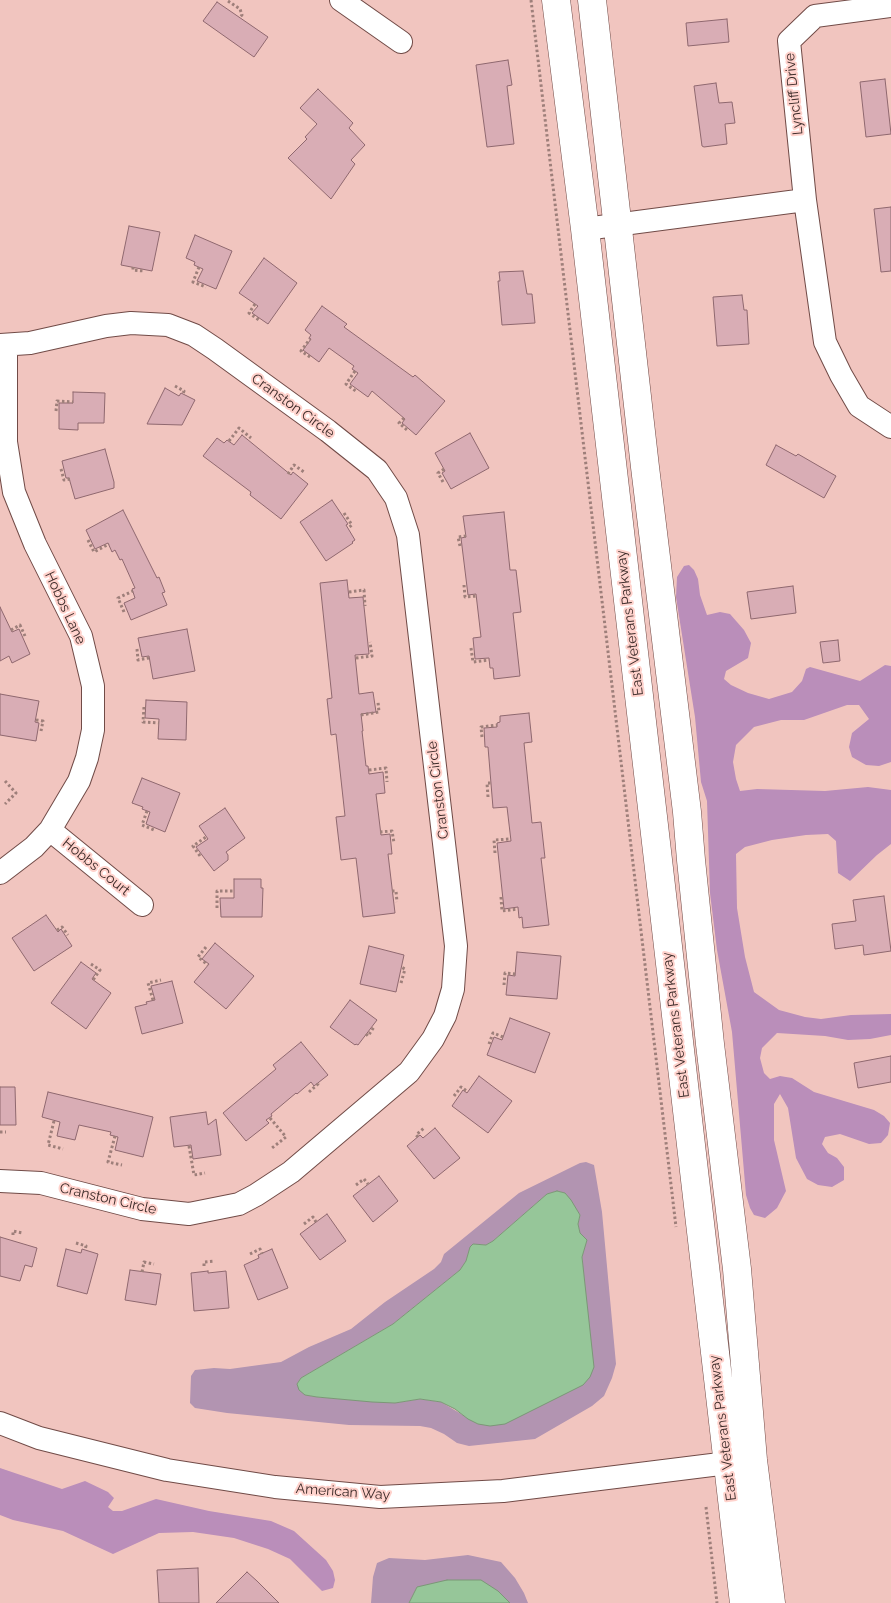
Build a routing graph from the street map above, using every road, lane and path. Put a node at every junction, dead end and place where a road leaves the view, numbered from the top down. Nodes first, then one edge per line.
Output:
1 (341, 0) edge
2 (531, 0) edge
3 (556, 0) edge
4 (592, 0) edge
5 (228, 1) edge
6 (891, 6) edge
7 (239, 18) dead end
8 (401, 42) dead end
9 (805, 200) junction
10 (618, 225) junction
11 (585, 229) junction
12 (133, 267) dead end
13 (199, 267) dead end
14 (144, 271) dead end
15 (206, 287) dead end
16 (255, 304) dead end
17 (259, 320) dead end
18 (310, 338) dead end
19 (3, 346) edge
20 (310, 357) dead end
21 (355, 371) dead end
22 (175, 386) dead end
23 (357, 392) dead end
24 (183, 394) dead end
25 (73, 402) dead end
26 (56, 411) dead end
27 (404, 418) dead end
28 (891, 427) edge
29 (407, 430) dead end
30 (251, 438) dead end
31 (229, 441) dead end
32 (61, 469) dead end
33 (444, 469) dead end
34 (304, 472) dead end
35 (288, 474) dead end
36 (70, 479) dead end
37 (443, 482) dead end
38 (344, 513) dead end
39 (348, 528) dead end
40 (466, 536) dead end
41 (88, 540) dead end
42 (108, 544) dead end
43 (460, 546) dead end
44 (464, 584) dead end
45 (133, 592) dead end
46 (349, 592) dead end
47 (476, 596) dead end
48 (366, 606) dead end
49 (124, 612) dead end
50 (11, 630) dead end
51 (25, 636) dead end
52 (370, 642) dead end
53 (471, 648) dead end
54 (136, 649) dead end
55 (149, 658) dead end
56 (356, 658) dead end
57 (489, 660) dead end
58 (378, 702) dead end
59 (144, 707) dead end
60 (361, 715) dead end
61 (36, 720) dead end
62 (159, 723) dead end
63 (497, 725) dead end
64 (41, 731) dead end
65 (482, 737) dead end
66 (369, 770) dead end
67 (4, 781) dead end
68 (387, 782) dead end
69 (492, 783) dead end
70 (488, 797) dead end
71 (5, 804) dead end
72 (147, 811) dead end
73 (50, 830) junction
74 (154, 830) dead end
75 (380, 832) dead end
76 (206, 837) dead end
77 (510, 839) dead end
78 (394, 843) dead end
79 (495, 853) dead end
80 (200, 856) dead end
81 (0, 872) edge
82 (234, 891) dead end
83 (392, 891) dead end
84 (501, 898) dead end
85 (397, 902) dead end
86 (142, 905) dead end
87 (217, 908) dead end
88 (518, 909) dead end
89 (57, 930) dead end
90 (68, 935) dead end
91 (206, 947) dead end
92 (91, 964) dead end
93 (208, 965) dead end
94 (401, 967) dead end
95 (515, 974) dead end
96 (94, 980) dead end
97 (161, 980) dead end
98 (401, 982) dead end
99 (504, 985) dead end
100 (152, 1000) dead end
101 (374, 1027) dead end
102 (366, 1034) dead end
103 (503, 1037) dead end
104 (489, 1044) dead end
105 (318, 1083) dead end
106 (309, 1092) dead end
107 (468, 1092) dead end
108 (454, 1096) dead end
109 (270, 1118) dead end
110 (54, 1120) dead end
111 (424, 1128) dead end
112 (0, 1132) edge
113 (6, 1132) dead end
114 (115, 1136) dead end
115 (418, 1137) dead end
116 (189, 1146) dead end
117 (272, 1148) dead end
118 (63, 1149) dead end
119 (122, 1165) dead end
120 (205, 1172) dead end
121 (0, 1181) edge
122 (368, 1184) dead end
123 (356, 1185) dead end
124 (316, 1222) dead end
125 (304, 1224) dead end
126 (23, 1233) dead end
127 (13, 1235) dead end
128 (676, 1235) dead end
129 (76, 1243) dead end
130 (85, 1250) dead end
131 (250, 1254) dead end
132 (262, 1254) dead end
133 (214, 1261) dead end
134 (154, 1264) dead end
135 (204, 1266) dead end
136 (142, 1272) dead end
137 (0, 1423) edge
138 (740, 1462) junction
139 (706, 1507) dead end
140 (717, 1603) edge
141 (744, 1603) edge
142 (771, 1603) edge

1 - 8 street
2 - 128 path
3 - 11 main road, East Veterans Parkway
4 - 10 main road, East Veterans Parkway
5 - 7 path
6 - 9 street, Lyncliff Drive
9 - 10 street
9 - 28 street, Lyncliff Drive
10 - 11 street
10 - 138 main road, East Veterans Parkway
11 - 138 main road, East Veterans Parkway
12 - 14 path
13 - 15 path
16 - 17 path
18 - 20 path
19 - 73 street, Hobbs Lane
19 - 121 street, Cranston Circle
21 - 23 path
22 - 24 path
25 - 26 path
27 - 29 path
30 - 31 path
32 - 36 path
33 - 37 path
34 - 35 path
38 - 39 path
40 - 43 path
41 - 42 path
44 - 47 path
45 - 49 path
46 - 48 path
50 - 51 path
52 - 56 path
53 - 57 path
54 - 55 path
58 - 60 path
59 - 62 path
61 - 64 path
63 - 65 path
66 - 68 path
67 - 71 path
69 - 70 path
72 - 74 path
73 - 81 street, Hobbs Lane
73 - 86 street, Hobbs Court
75 - 78 path
76 - 80 path
77 - 79 path
82 - 87 path
83 - 85 path
84 - 88 path
89 - 90 path
91 - 93 path
92 - 96 path
94 - 98 path
95 - 99 path
97 - 100 path
101 - 102 path
103 - 104 path
105 - 106 path
107 - 108 path
109 - 117 path
110 - 118 path
111 - 115 path
112 - 113 path
114 - 119 path
116 - 120 path
122 - 123 path
124 - 125 path
126 - 127 path
129 - 130 path
131 - 132 path
133 - 135 path
134 - 136 path
137 - 138 street, American Way
138 - 141 main road, East Veterans Parkway
138 - 142 main road, East Veterans Parkway
139 - 140 path

